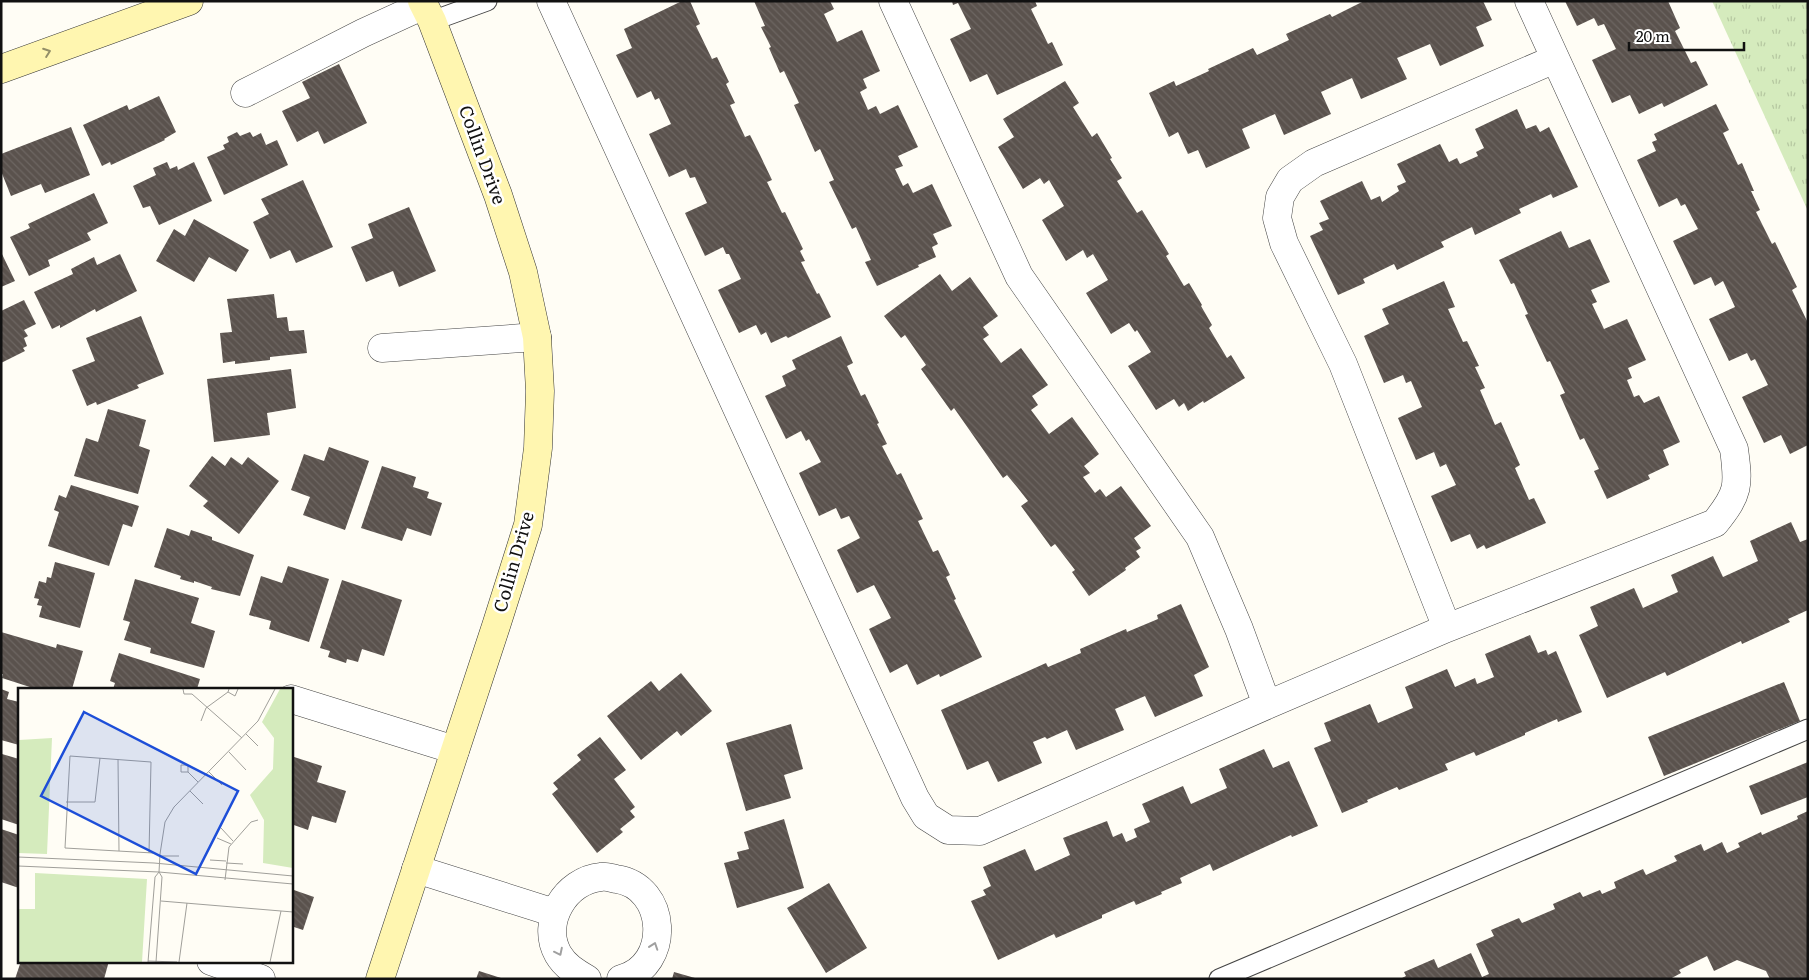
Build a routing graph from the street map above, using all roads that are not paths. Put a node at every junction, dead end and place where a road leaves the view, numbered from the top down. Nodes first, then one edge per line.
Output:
1 (189, 1) edge
2 (487, 1) edge
3 (551, 1) edge
4 (893, 1) edge
5 (1529, 1) edge
6 (426, 9) edge
7 (1555, 59) junction
8 (1, 69) edge
9 (245, 93) dead end
10 (537, 337) junction
11 (382, 348) dead end
12 (1447, 628) junction
13 (292, 698) edge
14 (1267, 705) junction
15 (1808, 729) edge
16 (455, 750) junction
17 (416, 869) junction
18 (555, 913) junction
19 (213, 962) edge
20 (261, 979) edge
21 (380, 979) edge
22 (586, 979) edge
23 (621, 979) edge
24 (1219, 979) edge

8 -> 1 street
2 - 6 lane
3 - 14 street
4 - 14 street
5 - 7 street
6 - 9 street
6 - 10 street, Collin Drive
7 - 12 street
7 - 12 street
10 - 11 street
10 - 16 street, Collin Drive
12 - 14 street
13 - 16 street
15 - 24 lane
16 - 17 street, Collin Drive
17 - 18 street
17 - 21 street, Collin Drive
18 -> 22 street
23 -> 18 street
19 - 20 street

